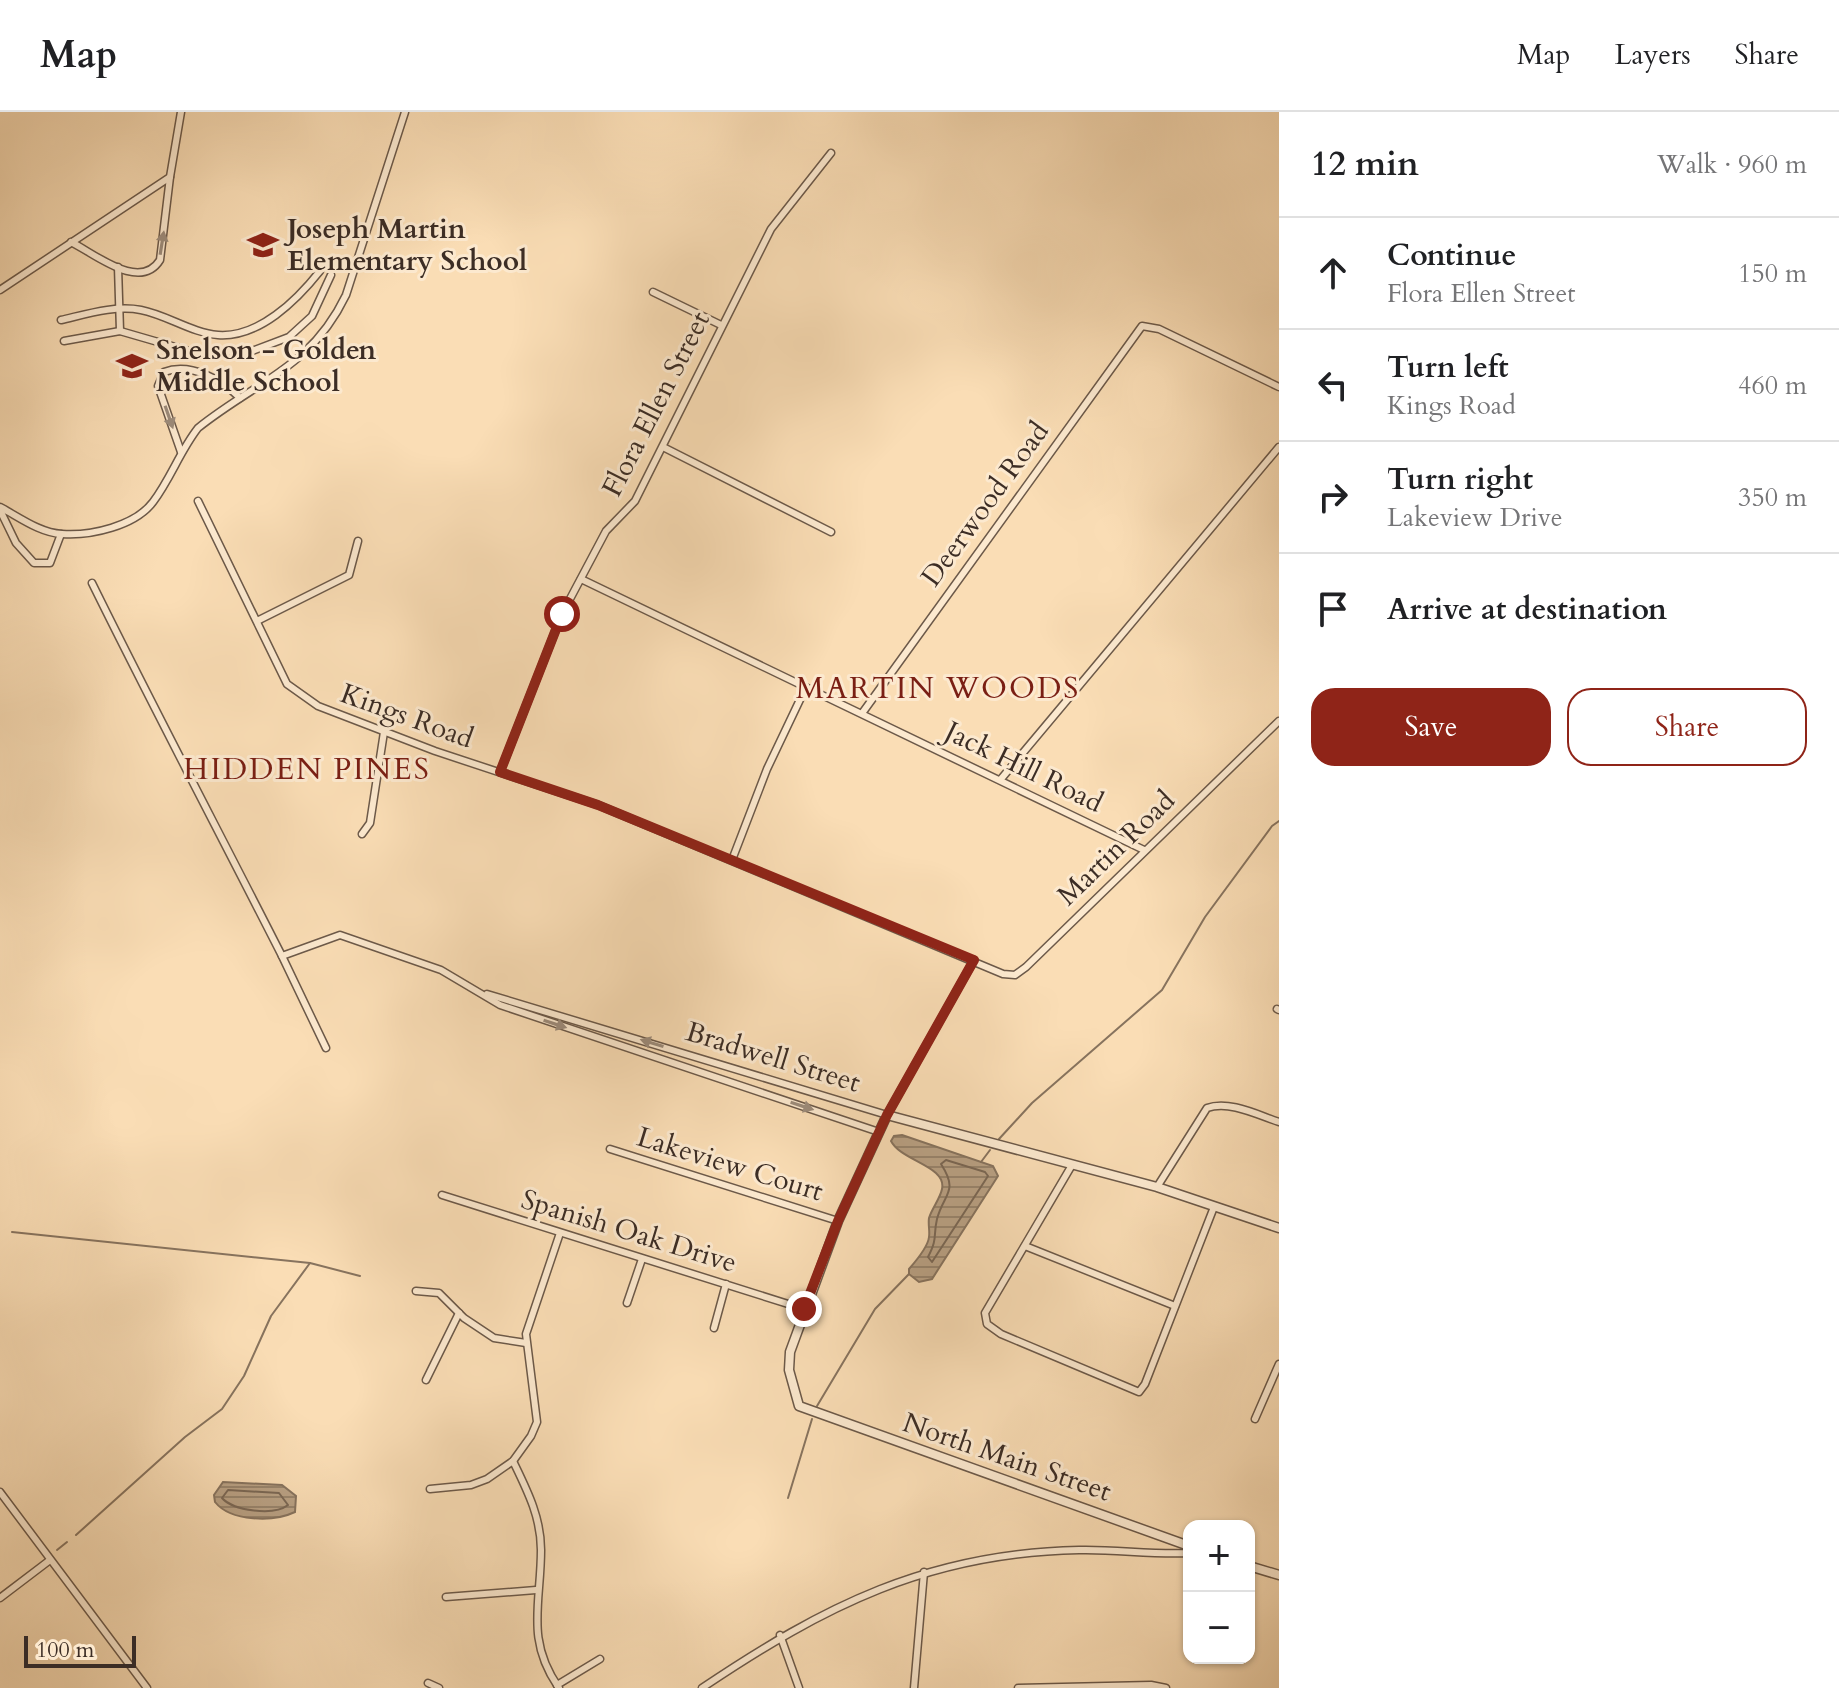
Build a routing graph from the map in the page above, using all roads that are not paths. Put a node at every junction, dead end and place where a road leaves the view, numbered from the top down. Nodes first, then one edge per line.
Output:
1 (181, 112) edge
2 (405, 112) edge
3 (831, 153) dead end
4 (170, 177) junction
5 (71, 242) junction
6 (118, 267) junction
7 (320, 271) dead end
8 (331, 275) dead end
9 (0, 290) edge
10 (653, 292) dead end
11 (119, 309) junction
12 (61, 320) dead end
13 (721, 325) junction
14 (120, 331) junction
15 (64, 341) dead end
16 (1279, 387) edge
17 (240, 398) junction
18 (663, 447) junction
19 (1279, 447) edge
20 (181, 452) junction
21 (198, 501) dead end
22 (0, 508) edge
23 (831, 532) dead end
24 (61, 534) junction
25 (358, 541) dead end
26 (581, 579) junction
27 (92, 583) dead end
28 (257, 621) junction
29 (806, 687) junction
30 (863, 712) junction
31 (1279, 721) edge
32 (384, 732) junction
33 (500, 772) junction
34 (1001, 779) junction
35 (362, 834) dead end
36 (1144, 850) junction
37 (732, 860) junction
38 (282, 956) junction
39 (974, 960) junction
40 (484, 993) junction
41 (326, 1048) dead end
42 (887, 1115) junction
43 (1279, 1122) edge
44 (879, 1132) junction
45 (610, 1149) dead end
46 (1072, 1165) junction
47 (1157, 1187) junction
48 (442, 1195) dead end
49 (1214, 1207) junction
50 (838, 1221) junction
51 (1279, 1228) edge
52 (560, 1233) junction
53 (1025, 1246) junction
54 (642, 1259) junction
55 (726, 1284) junction
56 (416, 1291) dead end
57 (627, 1303) dead end
58 (1175, 1306) junction
59 (804, 1309) junction
60 (459, 1313) junction
61 (714, 1328) dead end
62 (526, 1343) junction
63 (1279, 1364) edge
64 (426, 1380) dead end
65 (1255, 1419) dead end
66 (513, 1461) junction
67 (430, 1489) dead end
68 (0, 1492) edge
69 (1183, 1544) edge
70 (1183, 1553) edge
71 (50, 1560) junction
72 (1255, 1568) edge
73 (924, 1572) junction
74 (1279, 1575) edge
75 (536, 1590) junction
76 (446, 1597) dead end
77 (0, 1598) edge
78 (780, 1635) junction
79 (600, 1659) dead end
80 (428, 1683) dead end
81 (558, 1686) edge
82 (1037, 1687) edge
83 (147, 1688) edge
84 (439, 1688) edge
85 (702, 1688) edge
86 (799, 1688) edge
87 (914, 1688) edge
88 (1018, 1688) edge
89 (1166, 1688) edge

1 - 4 street
2 - 17 street
3 - 13 street, Flora Ellen Street
4 - 5 street
6 -> 4 street
5 - 6 street
5 - 9 street
6 - 11 street
7 - 11 street
8 - 14 street
10 - 13 street
11 - 12 street
11 - 14 street
13 - 18 street, Flora Ellen Street
14 - 15 street
16 - 30 street, Deerwood Road
17 - 20 street
17 -> 20 street
18 - 23 street
18 - 26 street, Flora Ellen Street
19 - 34 street
20 - 24 street
21 - 28 street, Kings Road
22 - 24 street
22 - 24 street
25 - 28 street
26 - 29 street, Jack Hill Road
26 - 33 street, Flora Ellen Street
27 - 38 street
28 - 32 street, Kings Road
29 - 30 street, Jack Hill Road
29 - 37 street
30 - 34 street, Jack Hill Road
31 - 36 street, Martin Road
32 - 33 street, Kings Road
32 - 35 street
33 - 37 street, Kings Road
34 - 36 street, Jack Hill Road
36 - 39 street, Martin Road
37 - 39 street, Kings Road
38 - 40 street, Bradwell Street
38 - 41 street
39 - 42 street
42 -> 40 street, Bradwell Street
40 -> 44 street, Bradwell Street
42 - 44 street
42 - 46 street, Bradwell Street
43 - 47 street
44 - 50 street
45 - 50 street, Lakeview Court
46 - 47 street, Bradwell Street
46 - 53 street
47 - 49 street, Bradwell Street
48 - 52 street, Spanish Oak Drive
49 - 51 street, Bradwell Street
49 - 58 street
50 - 59 street
52 - 54 street, Spanish Oak Drive
52 - 62 street
53 - 58 street
53 - 58 street
54 - 55 street, Spanish Oak Drive
54 - 57 street
55 - 59 street, Spanish Oak Drive
55 - 61 street
56 - 60 street
59 - 69 street, North Main Street
60 - 62 street
60 - 64 street
62 - 66 street
63 - 65 street
66 - 67 street
66 - 75 street
68 - 71 street
70 - 73 street
71 - 77 street
71 - 83 street
72 - 74 street
73 - 78 street
73 - 87 street
75 - 76 street
75 - 81 street
78 - 85 street
78 - 86 street
79 - 81 street
80 - 84 street
82 - 88 street
82 - 89 street

